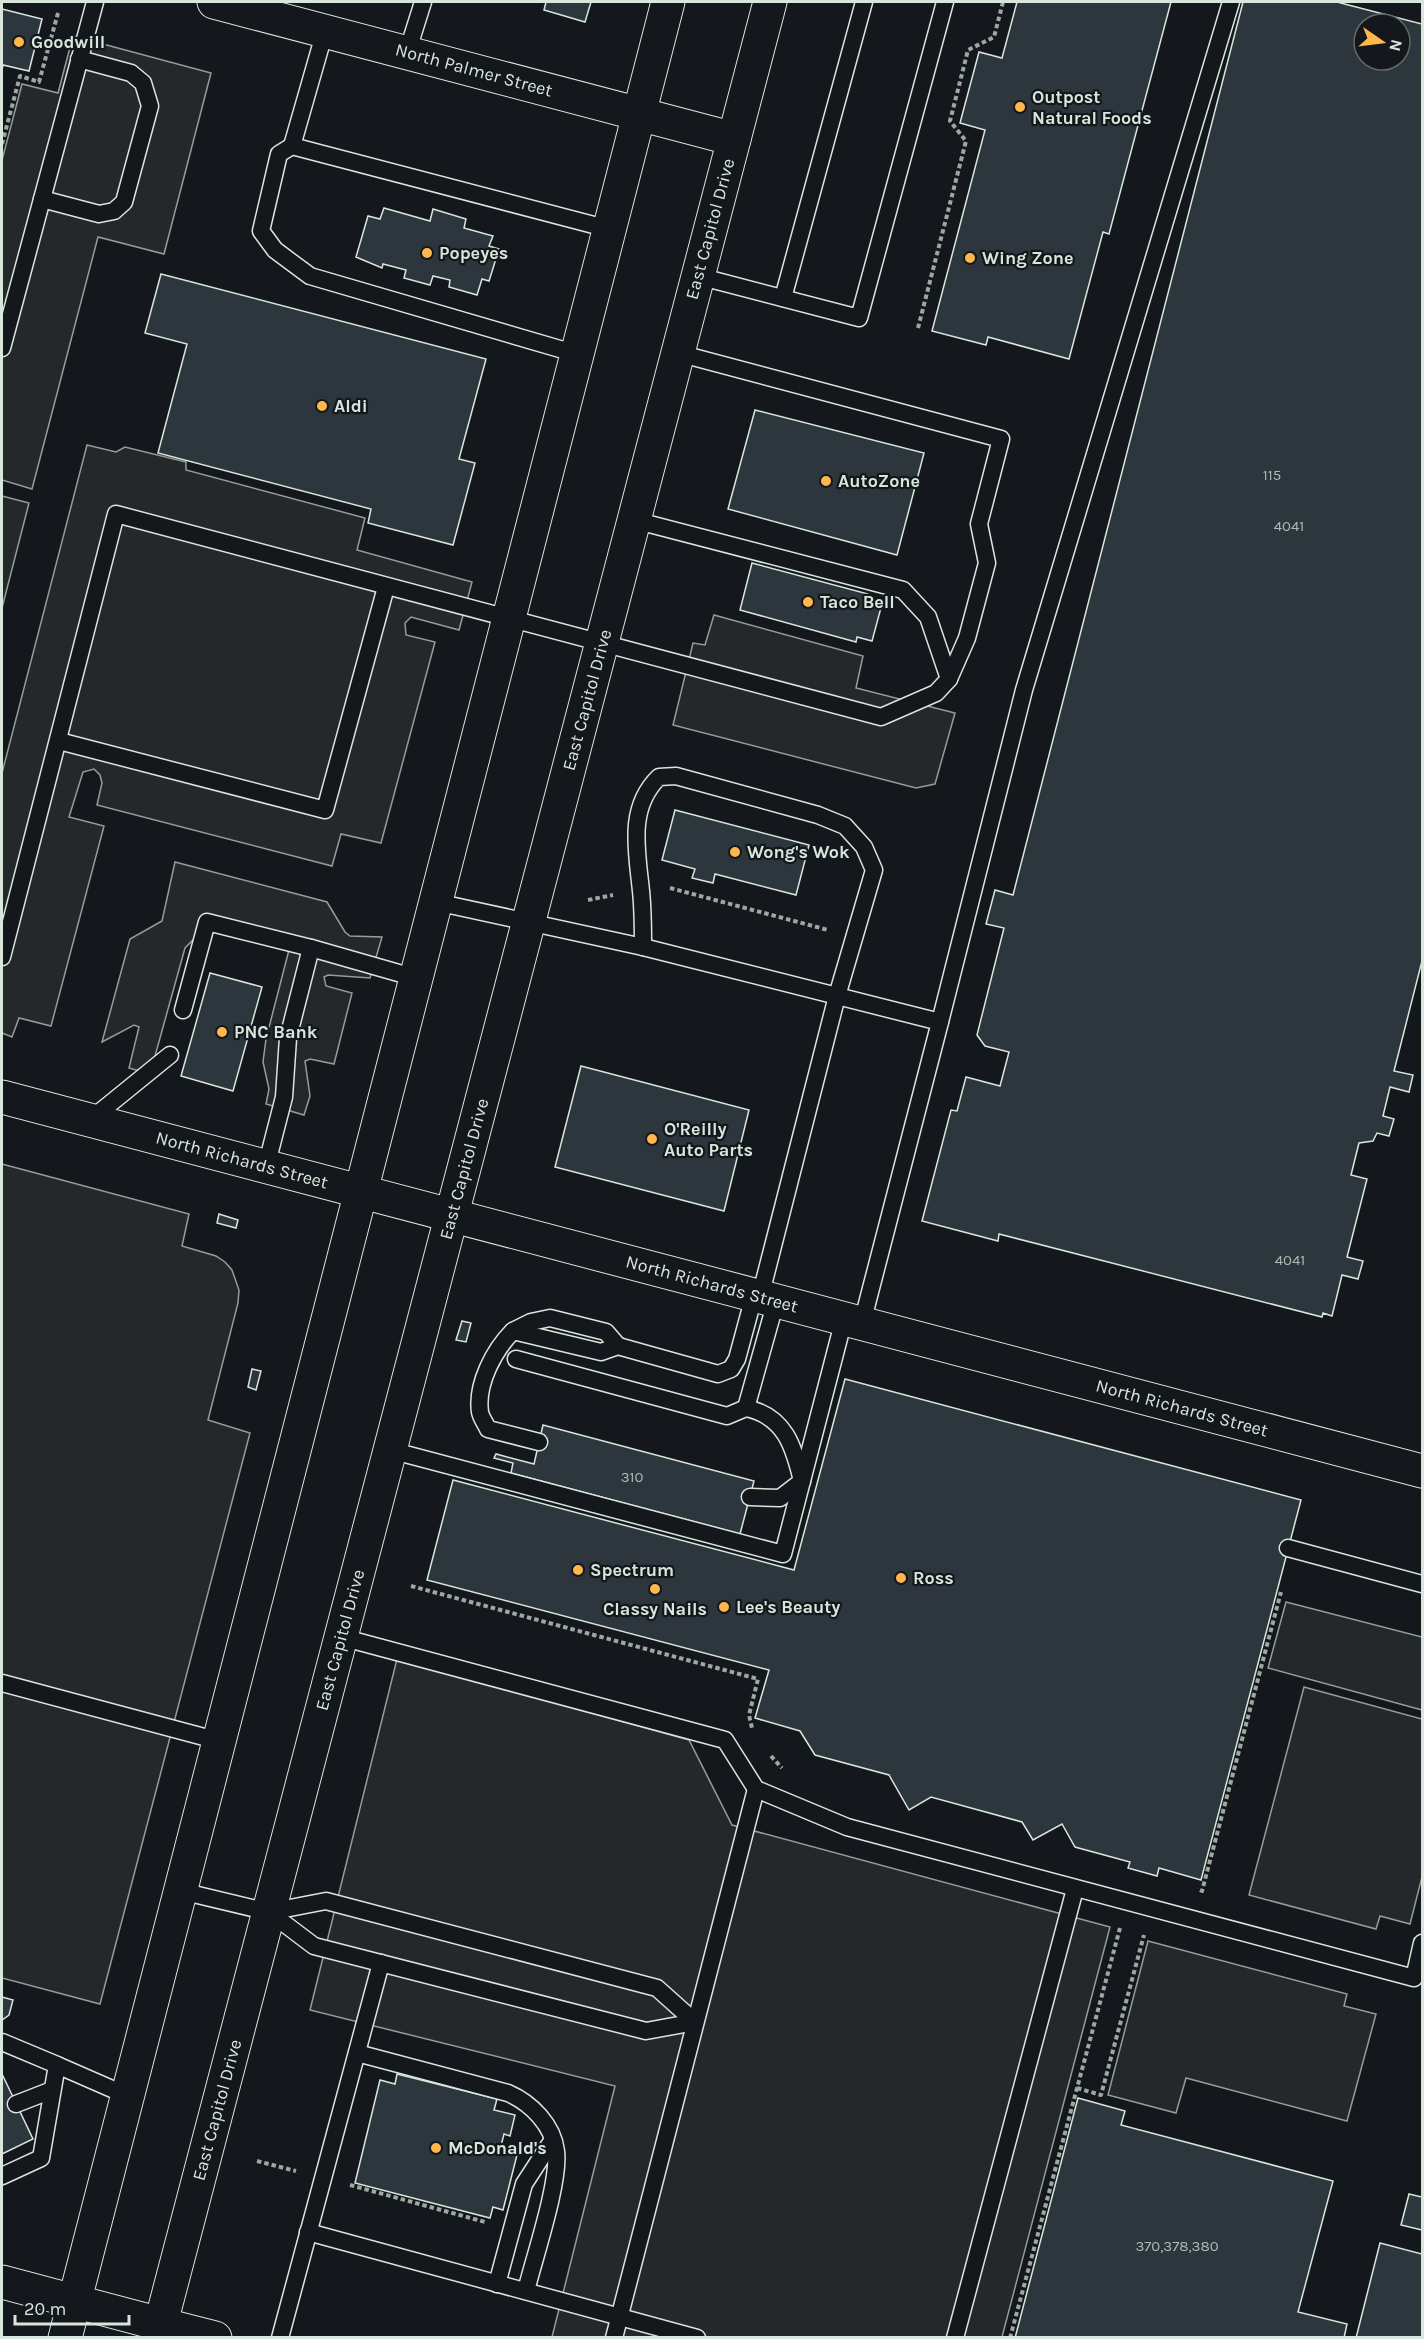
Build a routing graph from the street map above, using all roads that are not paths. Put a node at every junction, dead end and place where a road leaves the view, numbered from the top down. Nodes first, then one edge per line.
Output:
1 (95, 2) edge
2 (214, 2) edge
3 (423, 2) edge
4 (668, 2) edge
5 (770, 2) edge
6 (864, 2) edge
7 (945, 2) edge
8 (1231, 2) edge
9 (325, 31) junction
10 (407, 53) junction
11 (79, 60) junction
12 (639, 114) junction
13 (734, 139) junction
14 (292, 146) junction
15 (42, 199) junction
16 (609, 229) junction
17 (698, 276) junction
18 (783, 298) junction
19 (2, 348) edge
20 (678, 353) junction
21 (577, 354) junction
22 (634, 520) junction
23 (386, 587) junction
24 (510, 619) junction
25 (603, 644) junction
26 (950, 679) junction
27 (59, 741) junction
28 (436, 902) junction
29 (529, 922) junction
30 (643, 947) junction
31 (311, 948) junction
32 (2, 957) edge
33 (416, 978) junction
34 (837, 996) junction
35 (183, 1010) dead end
36 (940, 1022) junction
37 (170, 1055) dead end
38 (2, 1096) edge
39 (90, 1120) junction
40 (266, 1167) junction
41 (361, 1191) junction
42 (452, 1216) junction
43 (763, 1298) junction
44 (853, 1321) junction
45 (516, 1359) dead end
46 (746, 1408) junction
47 (539, 1442) dead end
48 (390, 1450) junction
49 (1422, 1472) edge
50 (802, 1481) junction
51 (750, 1497) dead end
52 (1288, 1548) dead end
53 (1422, 1584) edge
54 (341, 1637) junction
55 (2, 1683) edge
56 (219, 1741) junction
57 (756, 1789) junction
58 (1075, 1889) junction
59 (181, 1891) junction
60 (269, 1912) junction
61 (1422, 1943) edge
62 (381, 1963) junction
63 (695, 2022) junction
64 (2, 2042) edge
65 (357, 2053) junction
66 (57, 2065) junction
67 (52, 2090) junction
68 (128, 2096) junction
69 (16, 2104) dead end
70 (552, 2141) junction
71 (2, 2176) edge
72 (309, 2232) junction
73 (2, 2282) edge
74 (497, 2284) junction
75 (526, 2291) junction
76 (74, 2301) junction
77 (619, 2317) junction
78 (158, 2331) edge
79 (65, 2337) edge
80 (214, 2337) edge
81 (280, 2337) edge
82 (614, 2337) edge
83 (697, 2337) edge
84 (955, 2337) edge

1 - 11 lane
2 - 9 main road, North Palmer Street
3 - 10 lane
4 - 12 main road
5 - 13 main road, East Capitol Drive
6 - 18 lane
7 - 18 lane
8 - 36 lane
9 - 10 main road, North Palmer Street
9 - 14 lane
10 - 12 main road, North Palmer Street
11 - 15 lane
11 - 15 lane
12 - 13 main road, North Palmer Street
12 - 16 main road
13 - 17 main road, East Capitol Drive
14 - 16 lane
14 - 21 lane
15 - 19 lane
16 - 21 main road
17 - 18 lane
17 - 20 main road, East Capitol Drive
20 - 22 main road, East Capitol Drive
20 - 26 lane
21 - 24 main road
22 - 25 main road, East Capitol Drive
22 - 26 lane
23 - 24 lane
23 - 27 lane
23 - 27 lane
24 - 25 lane
24 - 28 main road
25 - 26 lane
25 - 29 main road, East Capitol Drive
27 - 32 lane
28 - 29 lane
28 - 33 main road
29 - 30 lane
29 - 42 main road, East Capitol Drive
30 - 34 lane
30 - 34 lane
31 - 33 lane
31 - 35 lane
31 - 40 lane
33 - 41 main road
34 - 36 lane
34 - 43 lane
36 - 44 lane
37 - 39 lane
38 - 39 main road, North Richards Street
39 - 40 main road, North Richards Street
40 - 41 main road, North Richards Street
41 - 42 main road, North Richards Street
41 - 56 main road
42 - 43 main road, North Richards Street
42 - 48 main road, East Capitol Drive
43 - 44 main road, North Richards Street
43 - 46 lane
43 - 47 lane
44 - 49 main road, North Richards Street
44 - 50 lane
45 - 46 lane
46 - 50 lane
48 - 50 lane
48 - 54 main road, East Capitol Drive
50 - 51 lane
52 - 53 lane
54 - 57 lane
54 - 60 main road, East Capitol Drive
55 - 56 lane
56 - 59 main road
57 - 58 lane
57 - 63 lane
58 - 61 lane
58 - 84 lane
59 - 60 lane
59 - 68 main road
60 - 62 lane
60 - 63 lane
60 - 78 main road, East Capitol Drive
62 - 63 lane
62 - 65 lane
63 - 77 lane
64 - 66 lane
65 - 70 lane
65 - 72 lane
66 - 67 lane
66 - 68 lane
67 - 69 lane
67 - 71 lane
68 - 76 main road
70 - 74 lane
70 - 75 lane
72 - 74 lane
72 - 81 lane
73 - 76 main road
74 - 75 lane
75 - 77 lane
76 - 78 main road
76 - 79 main road
77 - 82 lane
77 - 83 lane
78 - 80 main road

